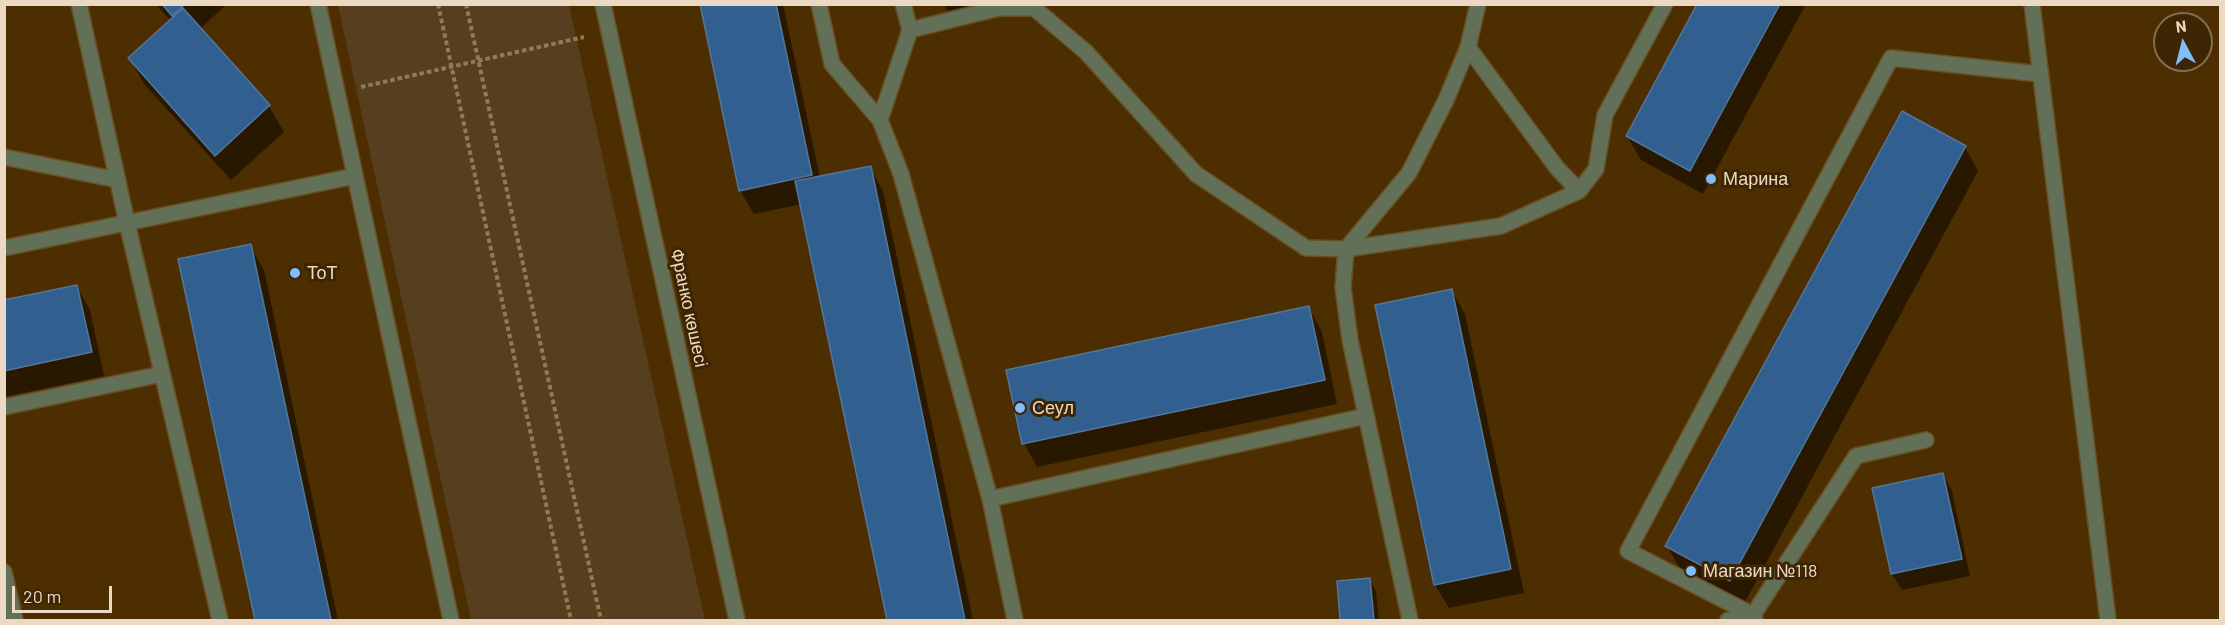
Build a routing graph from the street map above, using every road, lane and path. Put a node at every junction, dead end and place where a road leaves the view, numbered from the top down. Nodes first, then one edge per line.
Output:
1 (79, 4) edge
2 (318, 4) edge
3 (438, 4) edge
4 (466, 4) edge
5 (603, 4) edge
6 (819, 4) edge
7 (903, 4) edge
8 (1478, 4) edge
9 (1665, 4) edge
10 (2032, 4) edge
11 (910, 30) junction
12 (609, 31) junction
13 (1468, 47) junction
14 (478, 60) junction
15 (452, 66) junction
16 (2040, 74) junction
17 (337, 93) junction
18 (880, 120) junction
19 (4, 157) edge
20 (355, 176) junction
21 (118, 180) junction
22 (1579, 190) junction
23 (127, 223) junction
24 (4, 248) edge
25 (1346, 249) junction
26 (162, 374) junction
27 (4, 407) edge
28 (1366, 416) junction
29 (1926, 440) dead end
30 (990, 499) junction
31 (4, 572) edge
32 (1754, 618) edge
33 (15, 621) edge
34 (220, 621) edge
35 (451, 621) edge
36 (571, 621) edge
37 (601, 621) edge
38 (736, 621) edge
39 (1015, 621) edge
40 (1410, 621) edge
41 (1728, 621) edge
42 (2108, 621) edge

1 - 21 street
2 - 17 street
3 - 15 path
4 - 14 path
5 - 12 street, Франко көшесі
6 - 18 street
7 - 11 street
8 - 13 street
9 - 22 street
10 - 16 street
11 - 18 street
11 - 25 street
12 - 14 path
12 - 38 street, Франко көшесі
13 - 22 street
13 - 25 street
14 - 15 path
14 - 37 path
15 - 17 path
15 - 36 path
16 - 32 street
16 - 42 street
17 - 20 street
18 - 30 street
19 - 21 street
20 - 23 street
20 - 35 street
21 - 23 street
22 - 25 street
23 - 24 street
23 - 26 street
25 - 28 street
26 - 27 street
26 - 34 street
28 - 30 street
28 - 40 street
29 - 32 street
30 - 39 street
31 - 33 street
32 - 41 street

